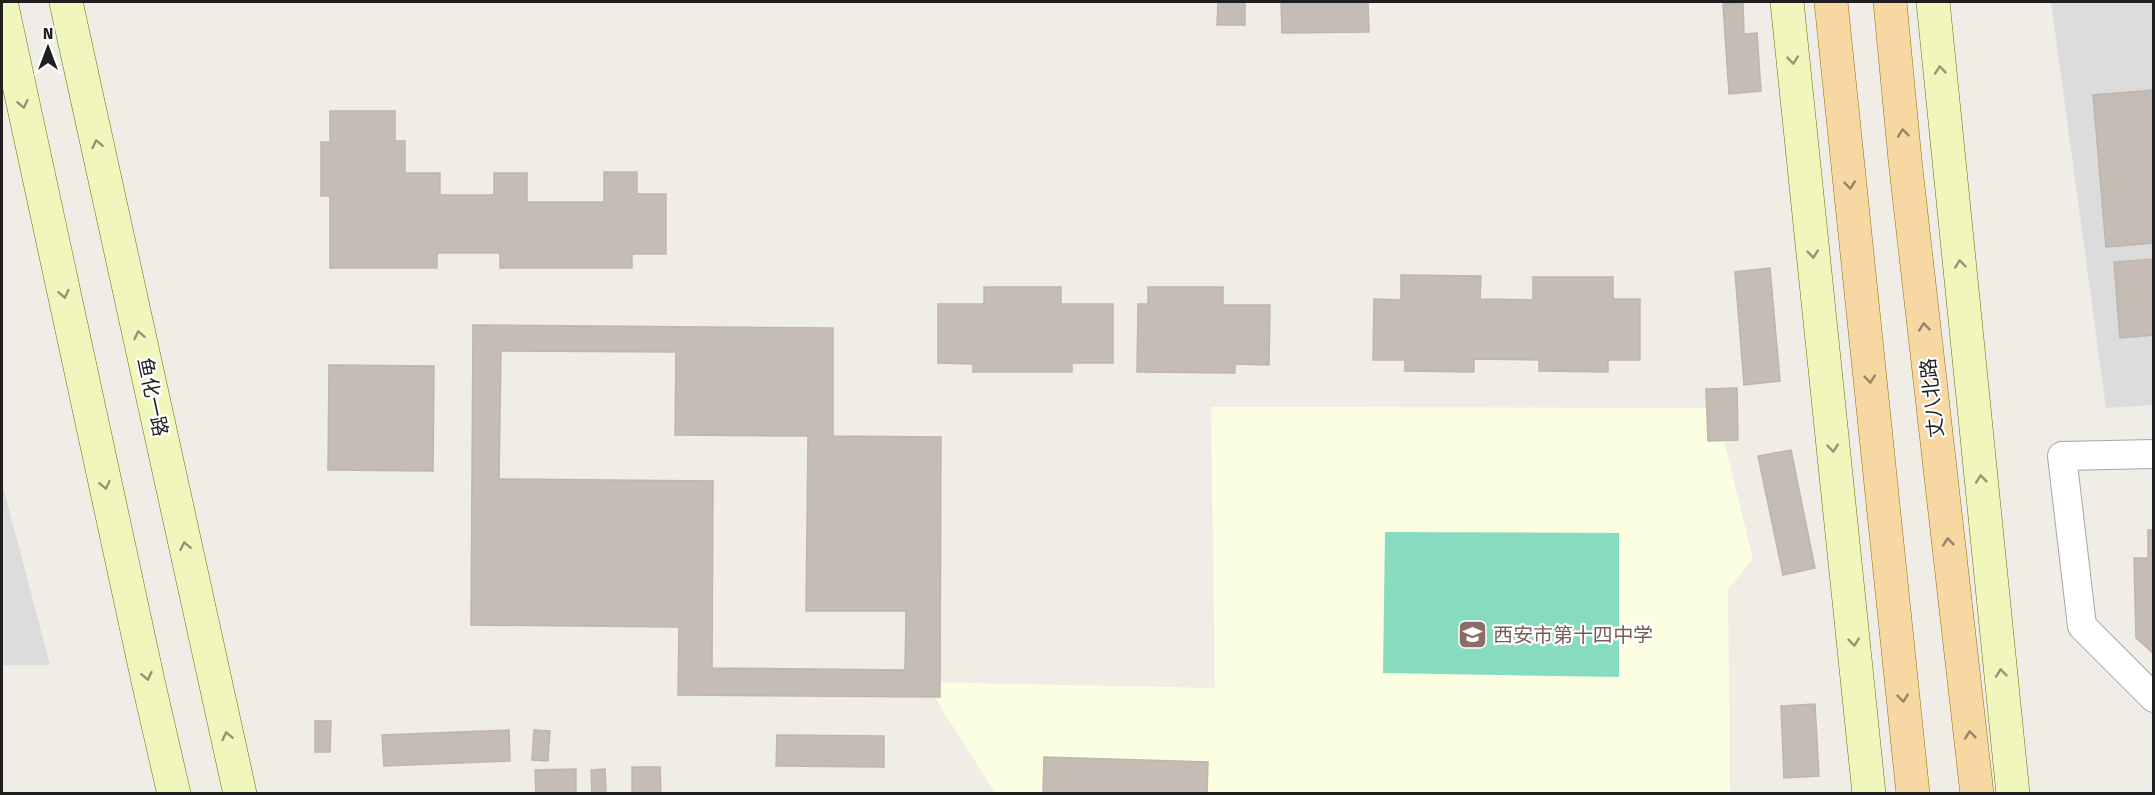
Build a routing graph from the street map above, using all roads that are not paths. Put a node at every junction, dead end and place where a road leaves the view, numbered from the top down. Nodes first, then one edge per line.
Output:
1 (66, 2) edge
2 (1787, 2) edge
3 (1831, 2) edge
4 (1890, 2) edge
5 (1933, 2) edge
6 (2, 6) edge
7 (2154, 454) edge
8 (2154, 698) edge
9 (174, 794) edge
10 (240, 794) edge
11 (1869, 794) edge
12 (1913, 794) edge
13 (1977, 794) edge
14 (2013, 794) edge

10 -> 1 main road, 鱼化一路
2 -> 11 main road
3 -> 12 main road
13 -> 4 main road, 丈八北路
14 -> 5 main road
6 -> 9 main road
7 - 8 street

